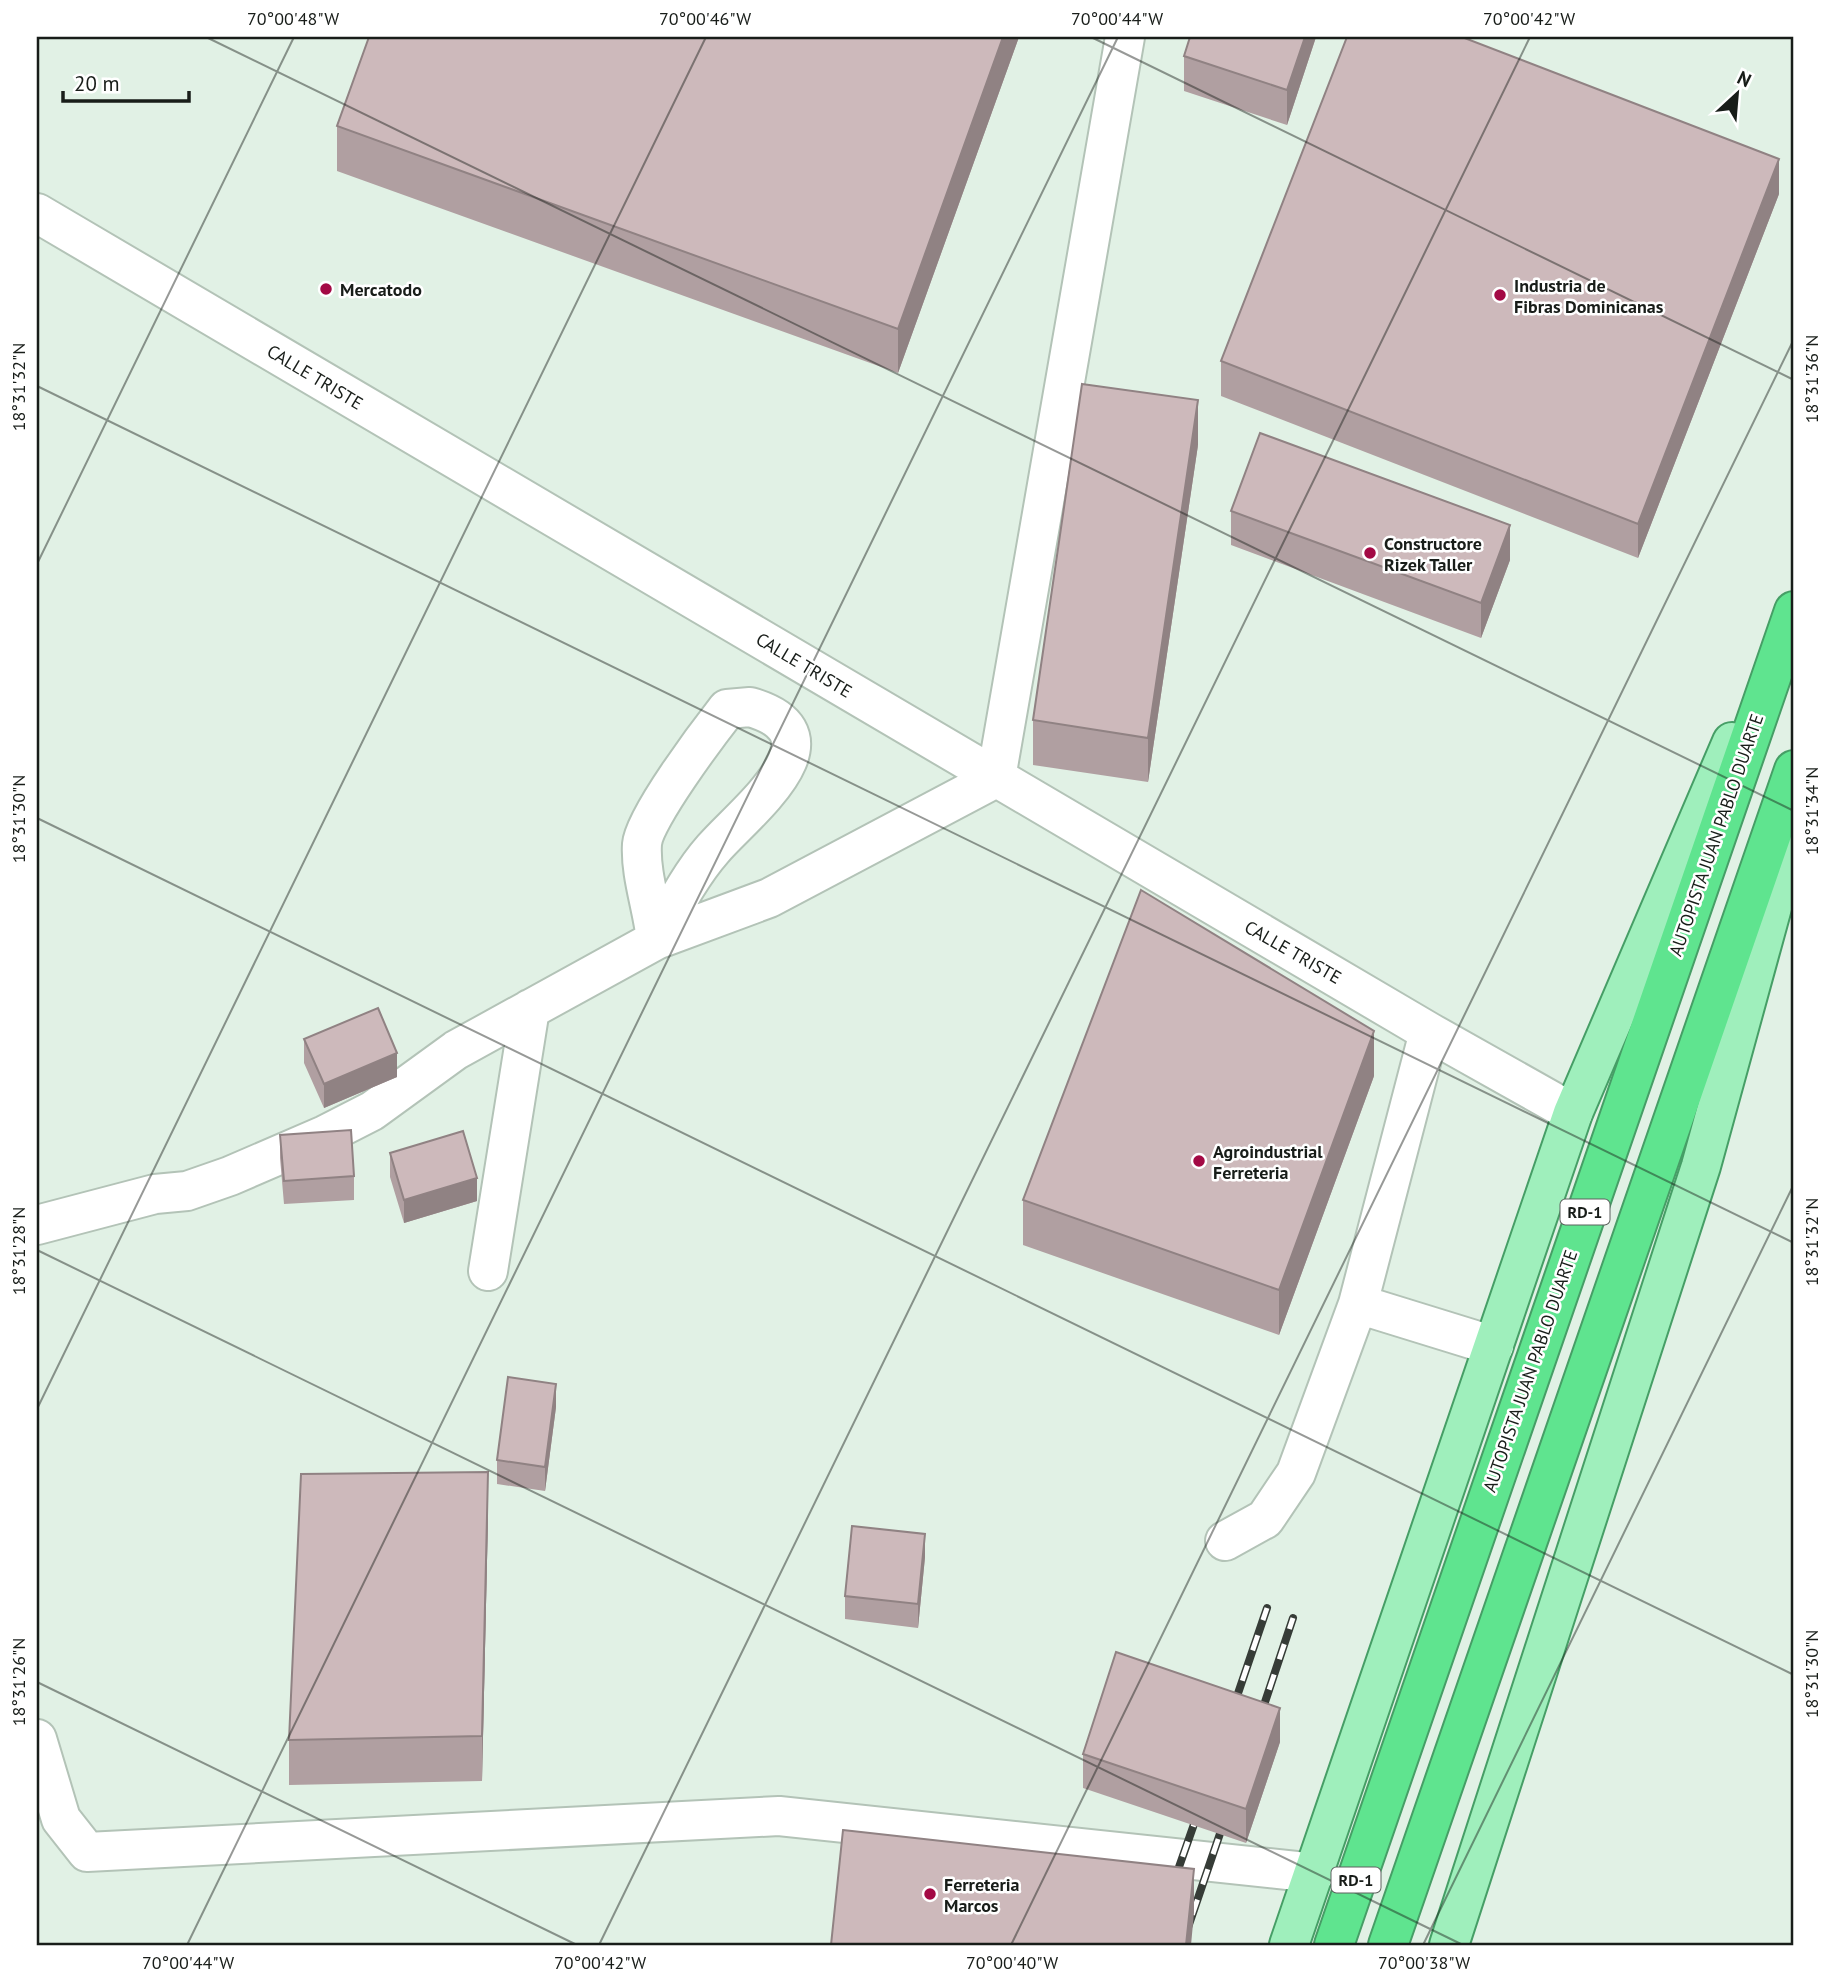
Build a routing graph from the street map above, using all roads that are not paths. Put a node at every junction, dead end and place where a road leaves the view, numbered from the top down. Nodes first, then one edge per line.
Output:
1 (1125, 37) edge
2 (37, 213) edge
3 (1794, 599) edge
4 (1794, 611) edge
5 (1794, 770) edge
6 (996, 778) junction
7 (1794, 827) edge
8 (656, 940) junction
9 (530, 1009) junction
10 (1429, 1032) junction
11 (1573, 1113) junction
12 (37, 1225) edge
13 (488, 1271) dead end
14 (1358, 1304) junction
15 (1494, 1346) junction
16 (1226, 1541) dead end
17 (37, 1739) edge
18 (49, 1823) edge
19 (1315, 1873) junction
20 (1289, 1945) edge
21 (1334, 1945) edge
22 (1388, 1945) edge
23 (1449, 1945) edge

1 - 6 street
2 - 6 street, CALLE TRISTE
3 - 11 main road
4 - 21 highway, AUTOPISTA JUAN PABLO DUARTE / RD-1
5 - 22 highway, RD-1
6 - 8 street
6 - 10 street, CALLE TRISTE
7 - 23 main road
8 - 8 street
8 - 9 street
9 - 12 street
9 - 13 street
10 - 11 street, CALLE TRISTE
10 - 14 street
11 - 15 main road
14 - 15 street
14 - 16 street
15 - 19 main road
17 - 18 street
18 - 19 street
19 - 20 main road

